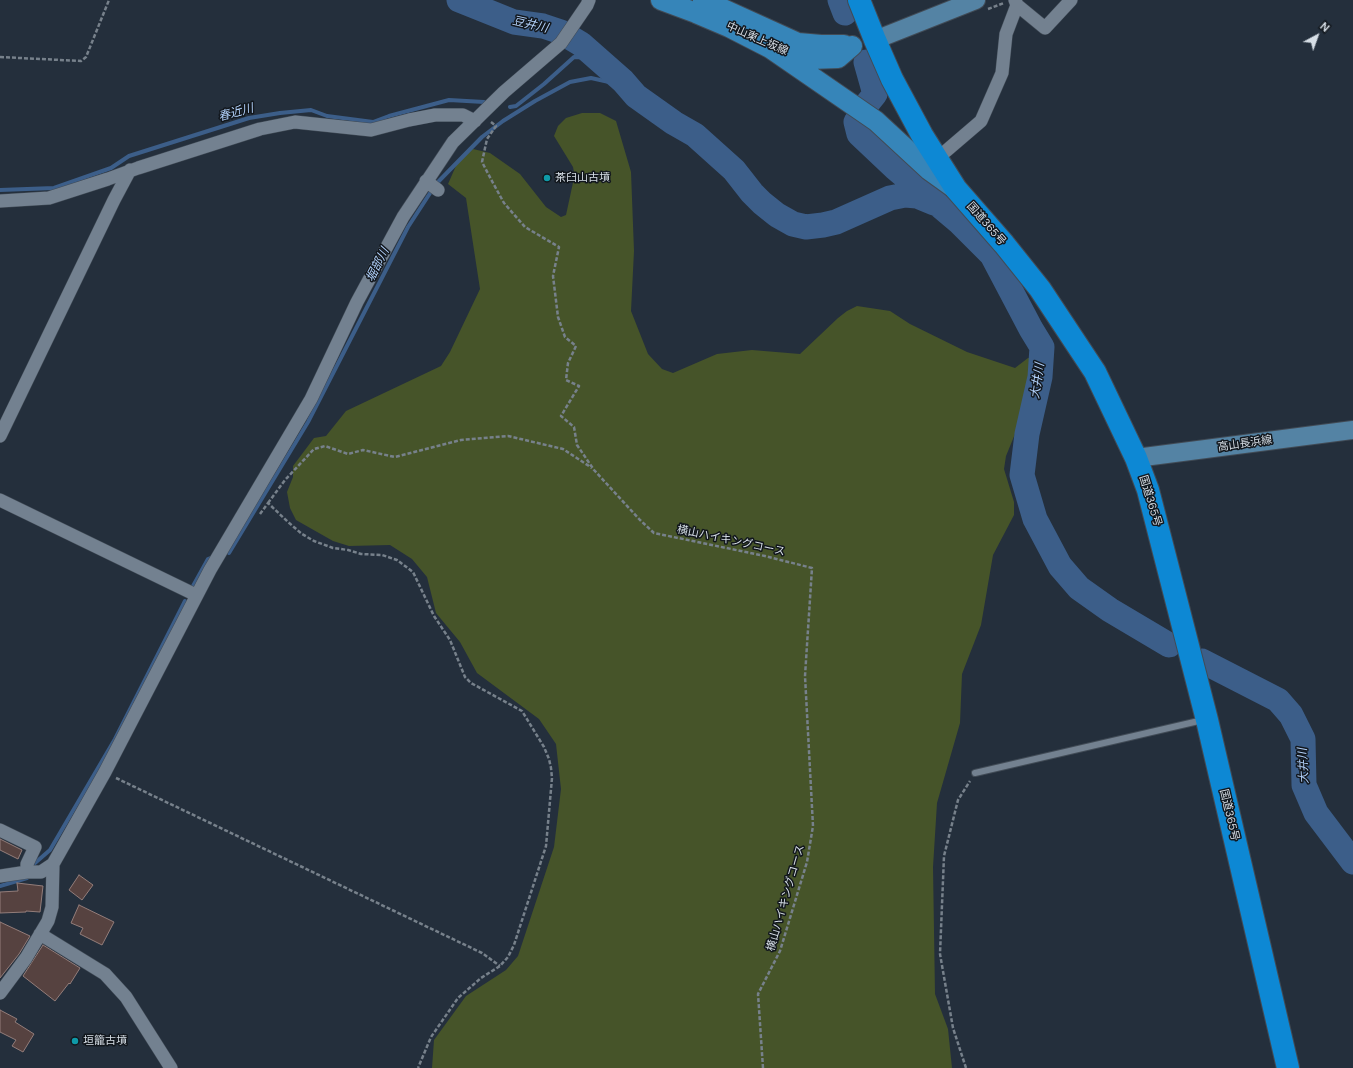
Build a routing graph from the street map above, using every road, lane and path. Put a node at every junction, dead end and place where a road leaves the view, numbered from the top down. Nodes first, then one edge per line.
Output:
1 (109, 0) edge
2 (589, 0) edge
3 (661, 0) edge
4 (704, 0) edge
5 (859, 0) edge
6 (976, 0) edge
7 (1070, 0) edge
8 (1016, 2) edge
9 (875, 40) junction
10 (852, 46) junction
11 (770, 48) junction
12 (0, 57) edge
13 (478, 118) junction
14 (935, 157) junction
15 (130, 170) junction
16 (956, 189) junction
17 (0, 200) edge
18 (1353, 430) edge
19 (0, 436) edge
20 (1136, 458) junction
21 (594, 470) junction
22 (0, 500) edge
23 (268, 503) junction
24 (257, 519) dead end
25 (196, 595) junction
26 (1207, 720) junction
27 (105, 772) junction
28 (975, 773) joint
29 (0, 830) edge
30 (53, 864) junction
31 (27, 872) junction
32 (0, 876) edge
33 (40, 934) junction
34 (500, 966) junction
35 (0, 993) edge
36 (171, 1068) edge
37 (418, 1068) edge
38 (763, 1068) edge
39 (966, 1068) edge
40 (1288, 1068) edge

1 - 12 path
2 - 13 street
3 - 11 main road, 中山東上坂線
4 - 10 main road, 中山東上坂線
5 - 9 highway, 国道365号
6 - 9 main road
7 - 8 street
8 - 14 street
9 - 10 main road, 中山東上坂線
9 - 14 highway, 国道365号
10 - 11 main road, 中山東上坂線
11 - 16 main road
13 - 15 street
13 - 21 path, 横山ハイキングコース
13 - 25 street
14 - 16 highway, 国道365号
15 - 17 street
15 - 19 street
16 - 20 highway, 国道365号
18 - 20 main road, 高山長浜線
20 - 26 highway, 国道365号
21 - 23 path
21 - 38 path, 横山ハイキングコース
22 - 25 street
23 - 24 path
23 - 34 path
25 - 27 street
26 - 28 lane
26 - 40 highway, 国道365号
27 - 30 street
27 - 34 path
28 - 39 path
29 - 31 street
30 - 31 street
30 - 33 street
31 - 32 street
33 - 35 street
33 - 36 street
34 - 37 path

